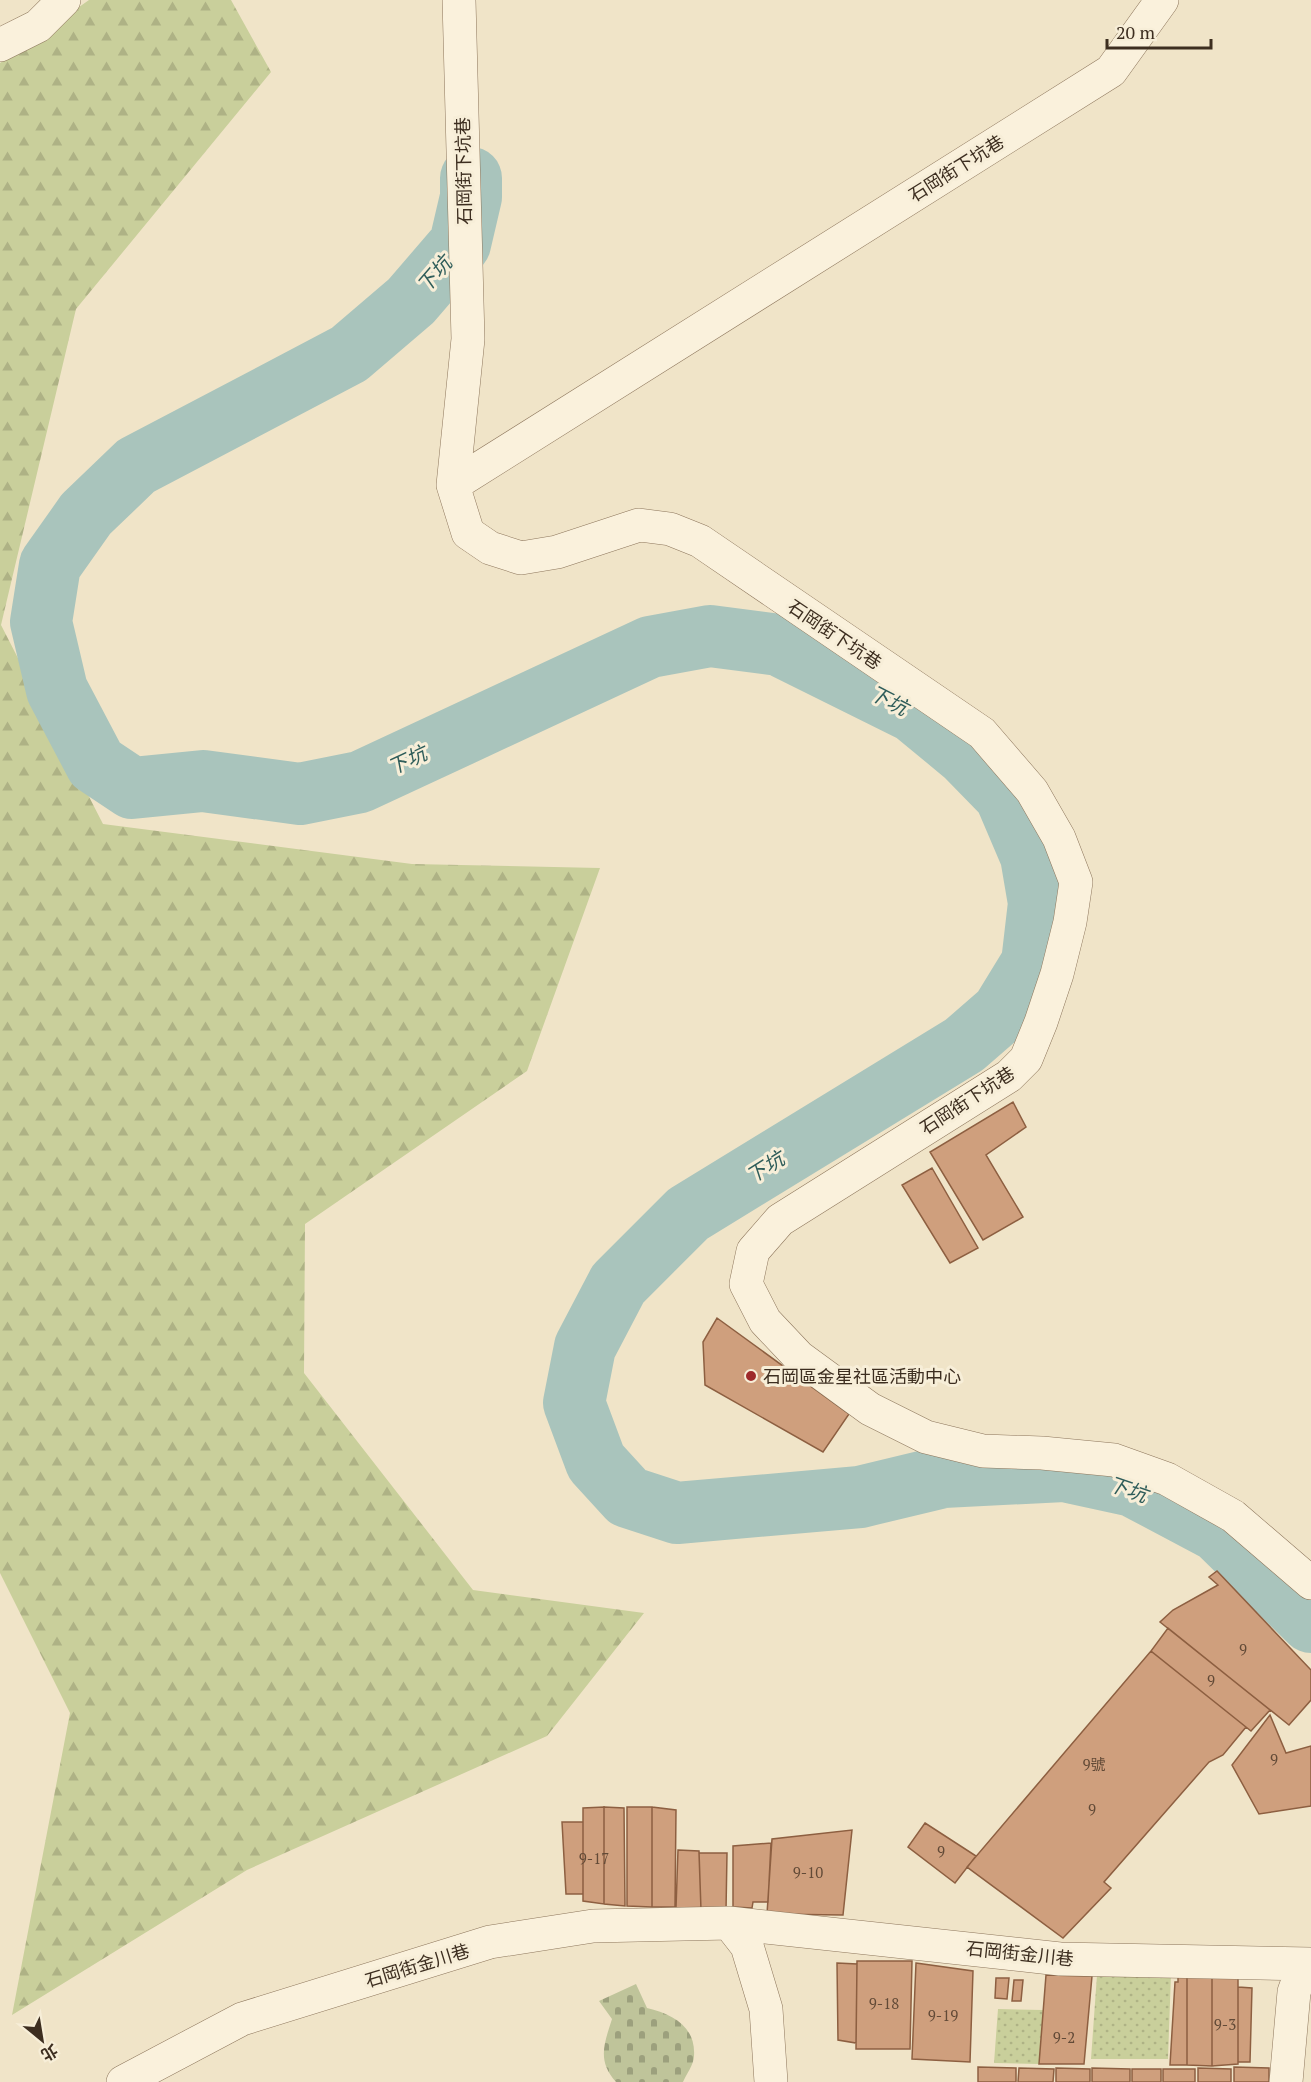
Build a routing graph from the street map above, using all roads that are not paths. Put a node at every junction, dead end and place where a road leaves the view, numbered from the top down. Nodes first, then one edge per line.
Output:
1 (64, 0) edge
2 (459, 0) edge
3 (1162, 0) edge
4 (0, 45) edge
5 (453, 484) junction
6 (1311, 1584) edge
7 (729, 1923) junction
8 (1308, 1964) edge
9 (123, 2082) edge
10 (771, 2082) edge
11 (1286, 2082) edge

1 - 4 street
2 - 5 street, 石岡街下坑巷
3 - 5 street, 石岡街下坑巷
5 - 6 street, 石岡街下坑巷
7 - 8 street, 石岡街金川巷
7 - 9 street, 石岡街金川巷
7 - 10 street
8 - 11 street

